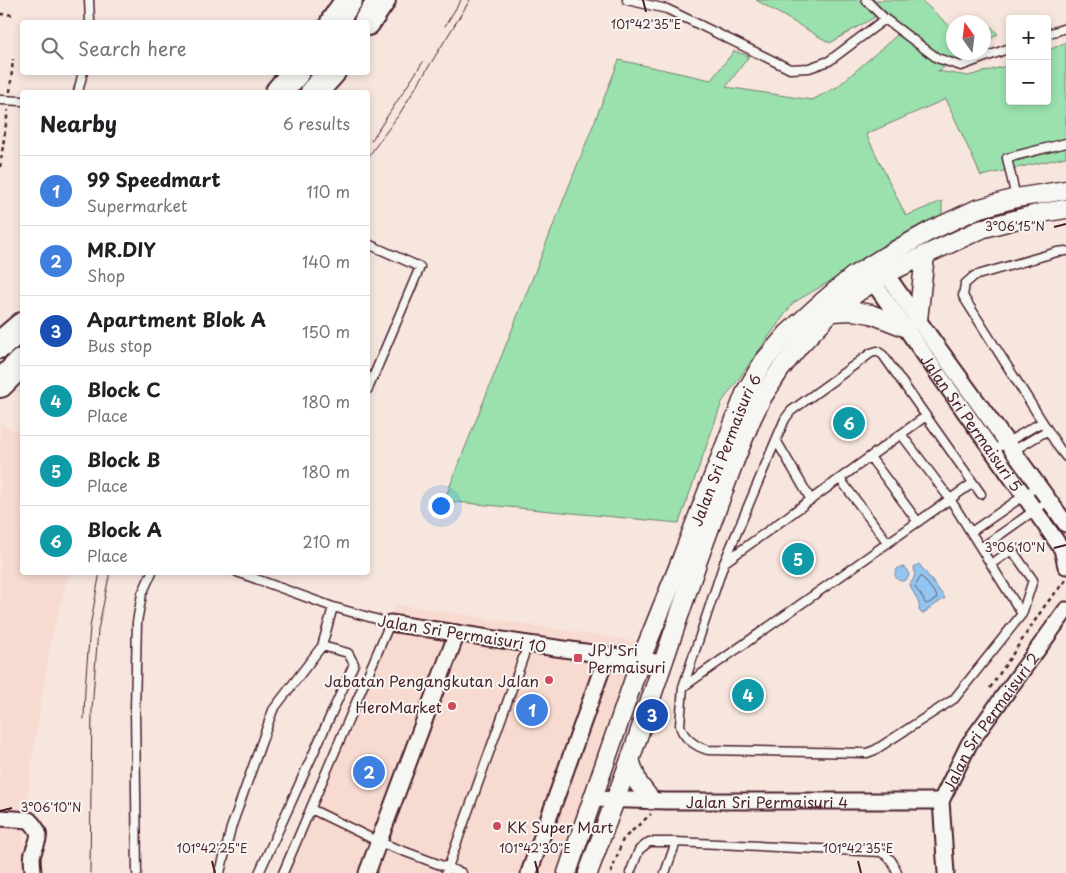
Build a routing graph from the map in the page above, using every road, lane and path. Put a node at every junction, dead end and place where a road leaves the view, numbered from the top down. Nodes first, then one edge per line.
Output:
1 (90, 0) edge
2 (350, 0) edge
3 (382, 0) edge
4 (627, 0) edge
5 (866, 0) edge
6 (0, 14) edge
7 (16, 14) dead end
8 (885, 19) junction
9 (90, 20) edge
10 (335, 20) edge
11 (368, 20) edge
12 (1066, 28) edge
13 (1051, 33) edge
14 (1006, 49) edge
15 (13, 59) dead end
16 (82, 75) edge
17 (293, 75) edge
18 (329, 75) edge
19 (78, 90) edge
20 (281, 90) edge
21 (316, 90) edge
22 (0, 100) edge
23 (10, 100) junction
24 (20, 102) edge
25 (1066, 143) edge
26 (0, 167) edge
27 (1066, 190) edge
28 (1016, 198) junction
29 (1066, 209) edge
30 (370, 245) edge
31 (1066, 251) edge
32 (887, 255) junction
33 (925, 255) junction
34 (853, 276) junction
35 (878, 276) junction
36 (832, 312) junction
37 (911, 323) junction
38 (20, 328) edge
39 (0, 345) edge
40 (20, 364) edge
41 (0, 384) edge
42 (370, 384) edge
43 (926, 416) junction
44 (1042, 422) junction
45 (1048, 430) junction
46 (901, 434) junction
47 (776, 440) junction
48 (1010, 447) junction
49 (995, 455) junction
50 (1066, 457) edge
51 (870, 458) junction
52 (840, 479) junction
53 (973, 483) junction
54 (1038, 486) junction
55 (981, 494) dead end
56 (1024, 496) junction
57 (950, 499) junction
58 (811, 500) junction
59 (1048, 500) junction
60 (1034, 510) junction
61 (918, 522) junction
62 (1066, 524) edge
63 (971, 532) junction
64 (888, 543) junction
65 (980, 548) junction
66 (724, 563) junction
67 (991, 564) junction
68 (1066, 566) edge
69 (151, 575) edge
70 (245, 575) edge
71 (333, 607) junction
72 (1066, 610) edge
73 (1022, 614) junction
74 (390, 623) junction
75 (457, 633) junction
76 (528, 644) junction
77 (322, 646) junction
78 (607, 655) junction
79 (641, 659) junction
80 (663, 663) junction
81 (683, 687) junction
82 (630, 760) junction
83 (593, 799) junction
84 (615, 799) junction
85 (659, 800) junction
86 (941, 801) junction
87 (310, 809) junction
88 (0, 818) edge
89 (379, 842) junction
90 (676, 842) junction
91 (446, 870) edge
92 (33, 873) edge
93 (137, 873) edge
94 (220, 873) edge
95 (260, 873) edge
96 (283, 873) edge
97 (368, 873) edge
98 (462, 873) edge
99 (529, 873) edge
100 (567, 873) edge
101 (588, 873) edge
102 (611, 873) edge
103 (630, 873) edge
104 (665, 873) edge
105 (897, 873) edge
106 (946, 873) edge

1 - 9 lane
2 - 10 highway
3 - 11 highway
4 - 8 lane
5 - 8 lane
6 - 7 path
8 - 14 lane
12 - 13 lane
15 - 23 path
16 - 19 lane
17 - 20 highway
18 - 21 highway
22 - 23 lane
23 - 24 lane
23 - 26 path
25 - 28 lane
27 - 28 street, Jalan Sri Permaisuri 6
28 - 32 street, Jalan Sri Permaisuri 6
29 - 33 street, Jalan Sri Permaisuri 6
30 - 42 lane
31 - 44 lane
32 - 34 street, Jalan Sri Permaisuri 6
32 - 35 street
33 - 35 street, Jalan Sri Permaisuri 6
33 - 37 street
34 - 35 street
34 - 79 street, Jalan Sri Permaisuri 6
35 - 36 street, Jalan Sri Permaisuri 6
35 - 37 street, Jalan Sri Permaisuri 5
36 - 37 street
36 - 80 street, Jalan Sri Permaisuri 6
37 - 48 street, Jalan Sri Permaisuri 5
37 - 49 street, Jalan Sri Permaisuri 5
38 - 39 highway
40 - 41 highway
43 - 46 lane
43 - 47 lane
43 - 53 lane
44 - 45 lane
44 - 48 lane
45 - 48 lane
45 - 50 lane
46 - 51 lane
46 - 57 lane
47 - 58 lane
47 - 66 lane
48 - 49 lane
48 - 54 street, Jalan Sri Permaisuri 5
49 - 56 street, Jalan Sri Permaisuri 5
51 - 52 lane
51 - 61 lane
52 - 58 lane
52 - 64 lane
53 - 55 lane
53 - 57 lane
54 - 56 lane
54 - 59 street, Jalan Sri Permaisuri 5
56 - 60 street, Jalan Sri Permaisuri 5
56 - 63 lane
57 - 61 lane
57 - 63 lane
58 - 66 lane
59 - 60 lane
59 - 62 street, Jalan Sri Permaisuri 5
60 - 65 lane
60 - 68 street, Jalan Sri Permaisuri 5
61 - 64 lane
63 - 65 lane
64 - 81 lane
65 - 67 lane
66 - 81 lane
67 - 73 lane
67 - 73 lane
69 - 93 lane
70 - 71 lane, Jalan Sri Permaisuri 10
71 - 74 lane, Jalan Sri Permaisuri 10
71 - 77 lane
72 - 86 street, Jalan Sri Permaisuri 2
73 - 81 lane
74 - 75 street, Jalan Sri Permaisuri 10
74 - 87 lane
75 - 76 street, Jalan Sri Permaisuri 10
75 - 89 street
76 - 78 street, Jalan Sri Permaisuri 10
76 - 91 lane
77 - 94 lane
77 - 95 lane
78 - 79 street, Jalan Sri Permaisuri 10
78 - 99 street
79 - 80 street, Jalan Sri Permaisuri 10
79 - 83 street, Jalan Sri Permaisuri 6
80 - 82 street, Jalan Sri Permaisuri 6
82 - 84 street, Jalan Sri Permaisuri 6
82 - 85 street
83 - 84 street, Jalan Sri Permaisuri 4
83 - 100 street, Jalan Sri Permaisuri 6
84 - 85 street, Jalan Sri Permaisuri 4
84 - 101 street, Jalan Sri Permaisuri 6
85 - 86 street, Jalan Sri Permaisuri 4
85 - 102 path
86 - 106 street, Jalan Sri Permaisuri 2
87 - 89 lane
87 - 96 lane
88 - 92 street
89 - 91 lane
89 - 97 street
90 - 103 lane
90 - 104 lane
90 - 105 lane
91 - 98 lane

